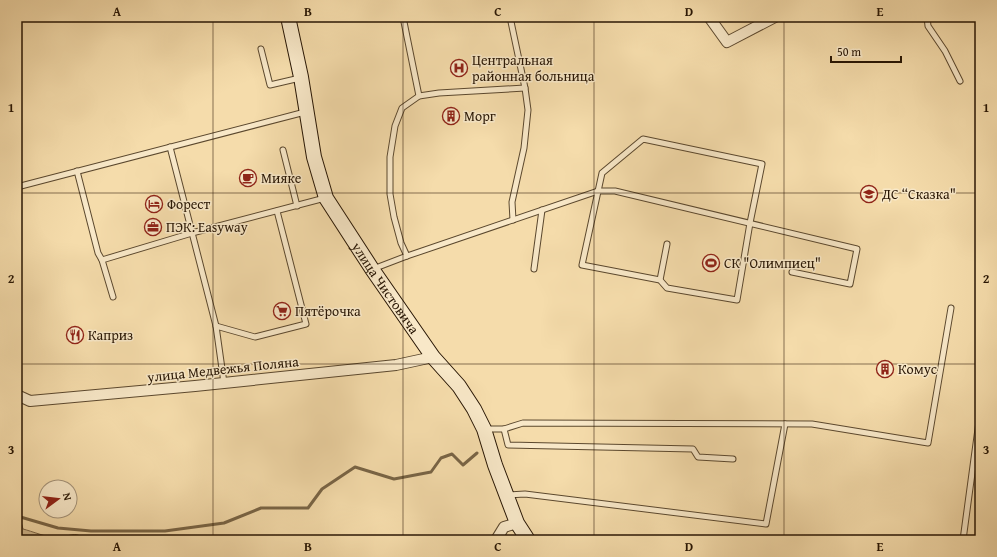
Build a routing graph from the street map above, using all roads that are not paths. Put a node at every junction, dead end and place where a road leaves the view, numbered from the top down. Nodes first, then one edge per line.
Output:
1 (288, 17) edge
2 (403, 17) edge
3 (510, 17) edge
4 (709, 17) edge
5 (775, 17) edge
6 (927, 17) edge
7 (261, 49) dead end
8 (301, 77) junction
9 (960, 81) dead end
10 (525, 88) junction
11 (418, 96) junction
12 (306, 112) junction
13 (170, 147) junction
14 (283, 150) dead end
15 (76, 171) junction
16 (17, 188) edge
17 (598, 191) junction
18 (326, 198) junction
19 (297, 206) junction
20 (542, 210) junction
21 (278, 211) junction
22 (513, 220) junction
23 (750, 223) junction
24 (192, 233) junction
25 (667, 244) dead end
26 (407, 256) junction
27 (102, 260) junction
28 (372, 269) junction
29 (534, 269) dead end
30 (792, 272) dead end
31 (660, 280) junction
32 (113, 297) dead end
33 (951, 308) dead end
34 (216, 326) junction
35 (433, 356) junction
36 (224, 383) junction
37 (17, 395) edge
38 (980, 414) edge
39 (785, 424) junction
40 (484, 429) junction
41 (504, 429) junction
42 (733, 459) dead end
43 (507, 495) junction
44 (517, 523) junction
45 (496, 540) edge
46 (528, 540) edge
47 (963, 540) edge

1 - 8 street, улица Чистовича
2 - 11 lane
3 - 10 lane
4 - 5 street
6 - 9 lane
7 - 8 lane
8 - 12 street, улица Чистовича
10 - 11 lane
10 - 22 lane
11 - 26 lane
12 - 13 lane
12 - 18 street, улица Чистовича
13 - 15 lane
13 - 24 lane
14 - 19 lane
15 - 16 lane
15 - 27 lane
17 - 20 lane
17 - 23 lane
17 - 23 lane
17 - 31 lane
18 - 19 lane
18 - 28 street, улица Чистовича
19 - 21 lane
20 - 22 lane
20 - 29 lane
21 - 24 lane
21 - 34 lane
22 - 26 lane
23 - 30 lane
23 - 31 lane
24 - 27 lane
24 - 34 lane
25 - 31 lane
26 - 28 lane
27 - 32 lane
28 - 35 street, улица Чистовича
33 - 39 lane
34 - 36 lane
35 - 36 street, улица Медвежья Поляна
35 - 40 street, улица Чистовича
36 - 37 street, улица Медвежья Поляна
38 - 47 lane
39 - 41 lane
39 - 43 lane
40 - 41 lane
40 - 43 street, улица Чистовича
41 - 42 lane
43 - 44 street, улица Чистовича
44 - 45 street
44 - 46 street, улица Чистовича

